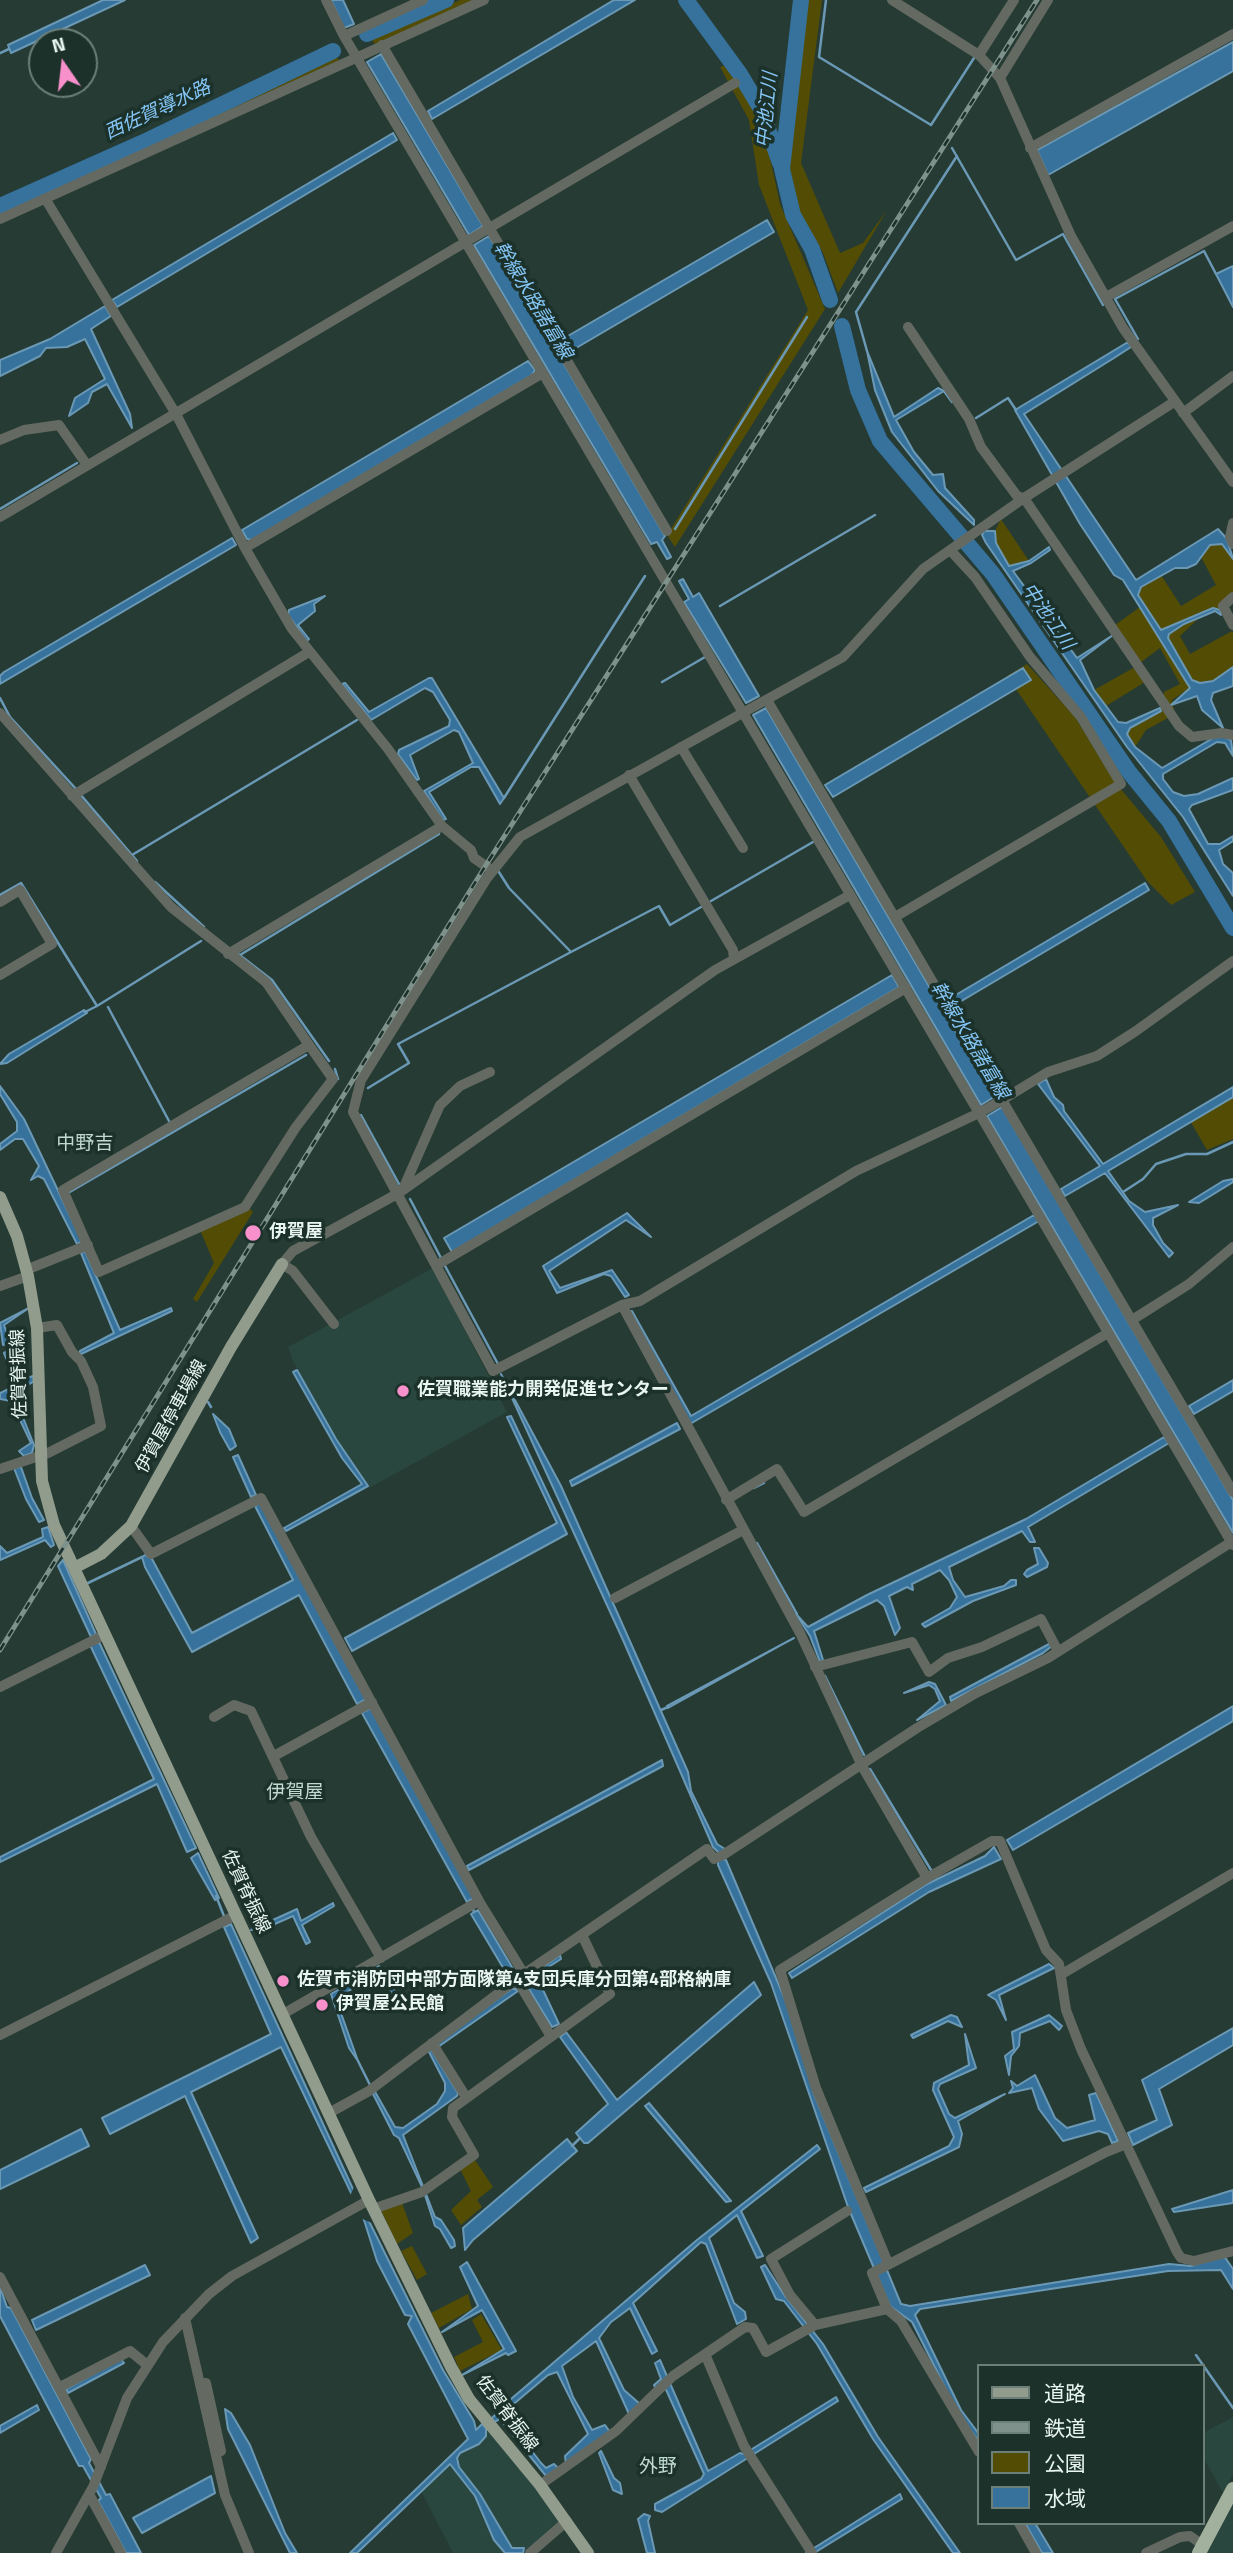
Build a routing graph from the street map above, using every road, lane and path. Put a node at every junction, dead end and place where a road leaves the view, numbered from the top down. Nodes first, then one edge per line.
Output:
1 (326, 0) edge
2 (423, 0) edge
3 (484, 0) edge
4 (892, 0) edge
5 (1014, 0) edge
6 (1048, 0) edge
7 (1233, 34) edge
8 (344, 36) junction
9 (382, 46) junction
10 (979, 55) junction
11 (356, 57) junction
12 (1000, 78) junction
13 (735, 83) dead end
14 (1030, 148) junction
15 (46, 200) junction
16 (0, 219) edge
17 (1233, 226) edge
18 (487, 231) junction
19 (470, 241) junction
20 (1106, 297) junction
21 (908, 327) dead end
22 (543, 373) junction
23 (1233, 376) edge
24 (1174, 402) junction
25 (176, 414) junction
26 (1183, 414) junction
27 (0, 440) edge
28 (87, 465) junction
29 (1233, 482) edge
30 (1024, 498) junction
31 (0, 517) edge
32 (1233, 523) edge
33 (667, 531) dead end
34 (1233, 544) edge
35 (245, 548) junction
36 (950, 550) junction
37 (1233, 597) edge
38 (1233, 625) edge
39 (309, 652) junction
40 (755, 706) junction
41 (0, 713) edge
42 (1233, 732) edge
43 (681, 747) junction
44 (629, 775) junction
45 (72, 796) junction
46 (442, 826) junction
47 (743, 848) dead end
48 (496, 868) junction
49 (850, 895) junction
50 (0, 902) edge
51 (895, 917) junction
52 (232, 951) junction
53 (734, 959) junction
54 (1233, 961) edge
55 (0, 975) edge
56 (906, 988) junction
57 (309, 1045) junction
58 (490, 1072) dead end
59 (990, 1107) junction
60 (401, 1191) junction
61 (0, 1197) edge
62 (83, 1247) junction
63 (1233, 1247) edge
64 (442, 1262) junction
65 (282, 1264) junction
66 (27, 1273) junction
67 (0, 1286) edge
68 (621, 1305) junction
69 (1132, 1320) junction
70 (334, 1324) dead end
71 (37, 1328) junction
72 (1108, 1333) junction
73 (40, 1455) junction
74 (0, 1469) edge
75 (1233, 1492) edge
76 (726, 1500) junction
77 (131, 1526) junction
78 (743, 1530) junction
79 (1233, 1543) edge
80 (74, 1568) junction
81 (615, 1598) dead end
82 (104, 1634) junction
83 (1059, 1651) junction
84 (815, 1667) junction
85 (0, 1687) edge
86 (372, 1702) junction
87 (214, 1717) dead end
88 (274, 1756) junction
89 (862, 1766) junction
90 (1233, 1873) edge
91 (927, 1878) junction
92 (474, 1904) junction
93 (229, 1918) junction
94 (583, 1937) junction
95 (381, 1958) junction
96 (1062, 1973) junction
97 (518, 1982) junction
98 (283, 2014) junction
99 (556, 2031) junction
100 (0, 2035) edge
101 (434, 2046) junction
102 (466, 2097) junction
103 (329, 2113) junction
104 (1126, 2144) junction
105 (365, 2205) junction
106 (847, 2211) dead end
107 (1233, 2251) edge
108 (888, 2263) junction
109 (0, 2277) edge
110 (887, 2309) junction
111 (185, 2318) junction
112 (815, 2325) junction
113 (705, 2354) junction
114 (146, 2364) junction
115 (60, 2387) junction
116 (978, 2450) edge
117 (100, 2471) junction
118 (540, 2485) junction
119 (1233, 2489) edge
120 (91, 2490) junction
121 (567, 2521) junction
122 (1020, 2525) edge
123 (1201, 2549) edge
124 (810, 2551) edge
125 (56, 2553) edge
126 (121, 2553) edge
127 (249, 2553) edge
128 (530, 2553) edge
129 (588, 2553) edge
130 (1036, 2553) edge
131 (1146, 2553) edge

1 - 8 street
2 - 8 street
3 - 9 street
4 - 10 street
5 - 10 street
6 - 12 street
7 - 14 street
8 - 11 street
9 - 11 street
9 - 18 street
10 - 12 street
11 - 15 street
11 - 19 street
12 - 14 street
13 - 18 street
14 - 20 street
15 - 16 street
15 - 25 street
17 - 20 street
18 - 19 street
18 - 33 street
19 - 22 street
19 - 25 street
20 - 24 street
21 - 30 street
22 - 35 street
22 - 40 street
23 - 26 street
24 - 26 street
24 - 30 street
25 - 28 street
25 - 35 street
26 - 29 street
27 - 28 street
28 - 31 street
30 - 36 street
30 - 42 street
32 - 34 street
35 - 39 street
36 - 40 street
36 - 51 street
37 - 38 street
39 - 45 street
39 - 46 street
40 - 43 street
40 - 49 street
40 - 51 street
41 - 45 street
43 - 44 street
43 - 47 street
44 - 48 street
44 - 53 street
45 - 52 street
46 - 48 street
46 - 52 street
48 - 60 street
49 - 53 street
49 - 56 street
50 - 55 street
51 - 59 street
52 - 57 street
53 - 60 street
54 - 59 street
56 - 59 street
56 - 64 street
57 - 62 street
57 - 62 street
58 - 60 street
59 - 68 street
59 - 69 street
59 - 72 street
60 - 64 street
60 - 65 street
61 - 66 main road, 佐賀脊振線
62 - 66 street
63 - 69 street
64 - 68 street
65 - 70 street
65 - 77 main road, 伊賀屋停車場線
66 - 67 street
66 - 71 main road, 佐賀脊振線
68 - 76 street
69 - 75 street
71 - 73 main road, 佐賀脊振線
71 - 73 street
72 - 76 street
72 - 79 street
73 - 74 street
73 - 80 main road, 佐賀脊振線
76 - 78 street
77 - 80 main road, 伊賀屋停車場線
77 - 86 street
78 - 81 street
78 - 84 street
79 - 83 street
80 - 82 main road, 佐賀脊振線
82 - 85 street
82 - 93 main road, 佐賀脊振線
83 - 84 street
83 - 89 street
84 - 89 street
86 - 88 street
86 - 92 street
87 - 88 street
88 - 95 street
89 - 91 street
89 - 94 street
90 - 96 street
91 - 96 street
91 - 108 street
92 - 95 street
92 - 97 street
93 - 98 main road, 佐賀脊振線
93 - 100 street
94 - 97 street
94 - 99 street
95 - 98 street
96 - 104 street
97 - 99 street
97 - 101 street
98 - 103 main road, 佐賀脊振線
99 - 102 street
101 - 102 street
101 - 103 street
102 - 105 street
103 - 105 main road, 佐賀脊振線
104 - 107 street
104 - 108 street
105 - 111 street
105 - 118 main road, 佐賀脊振線
106 - 112 street
108 - 110 street
109 - 115 street
110 - 112 street
110 - 116 street
111 - 114 street
111 - 127 street
112 - 113 street
113 - 118 street
113 - 124 street
114 - 115 street
114 - 117 street
115 - 117 street
117 - 120 street
118 - 121 main road, 佐賀脊振線
119 - 123 highway
120 - 125 street
120 - 126 street
121 - 128 street
121 - 129 main road, 佐賀脊振線
122 - 130 street
123 - 131 street

